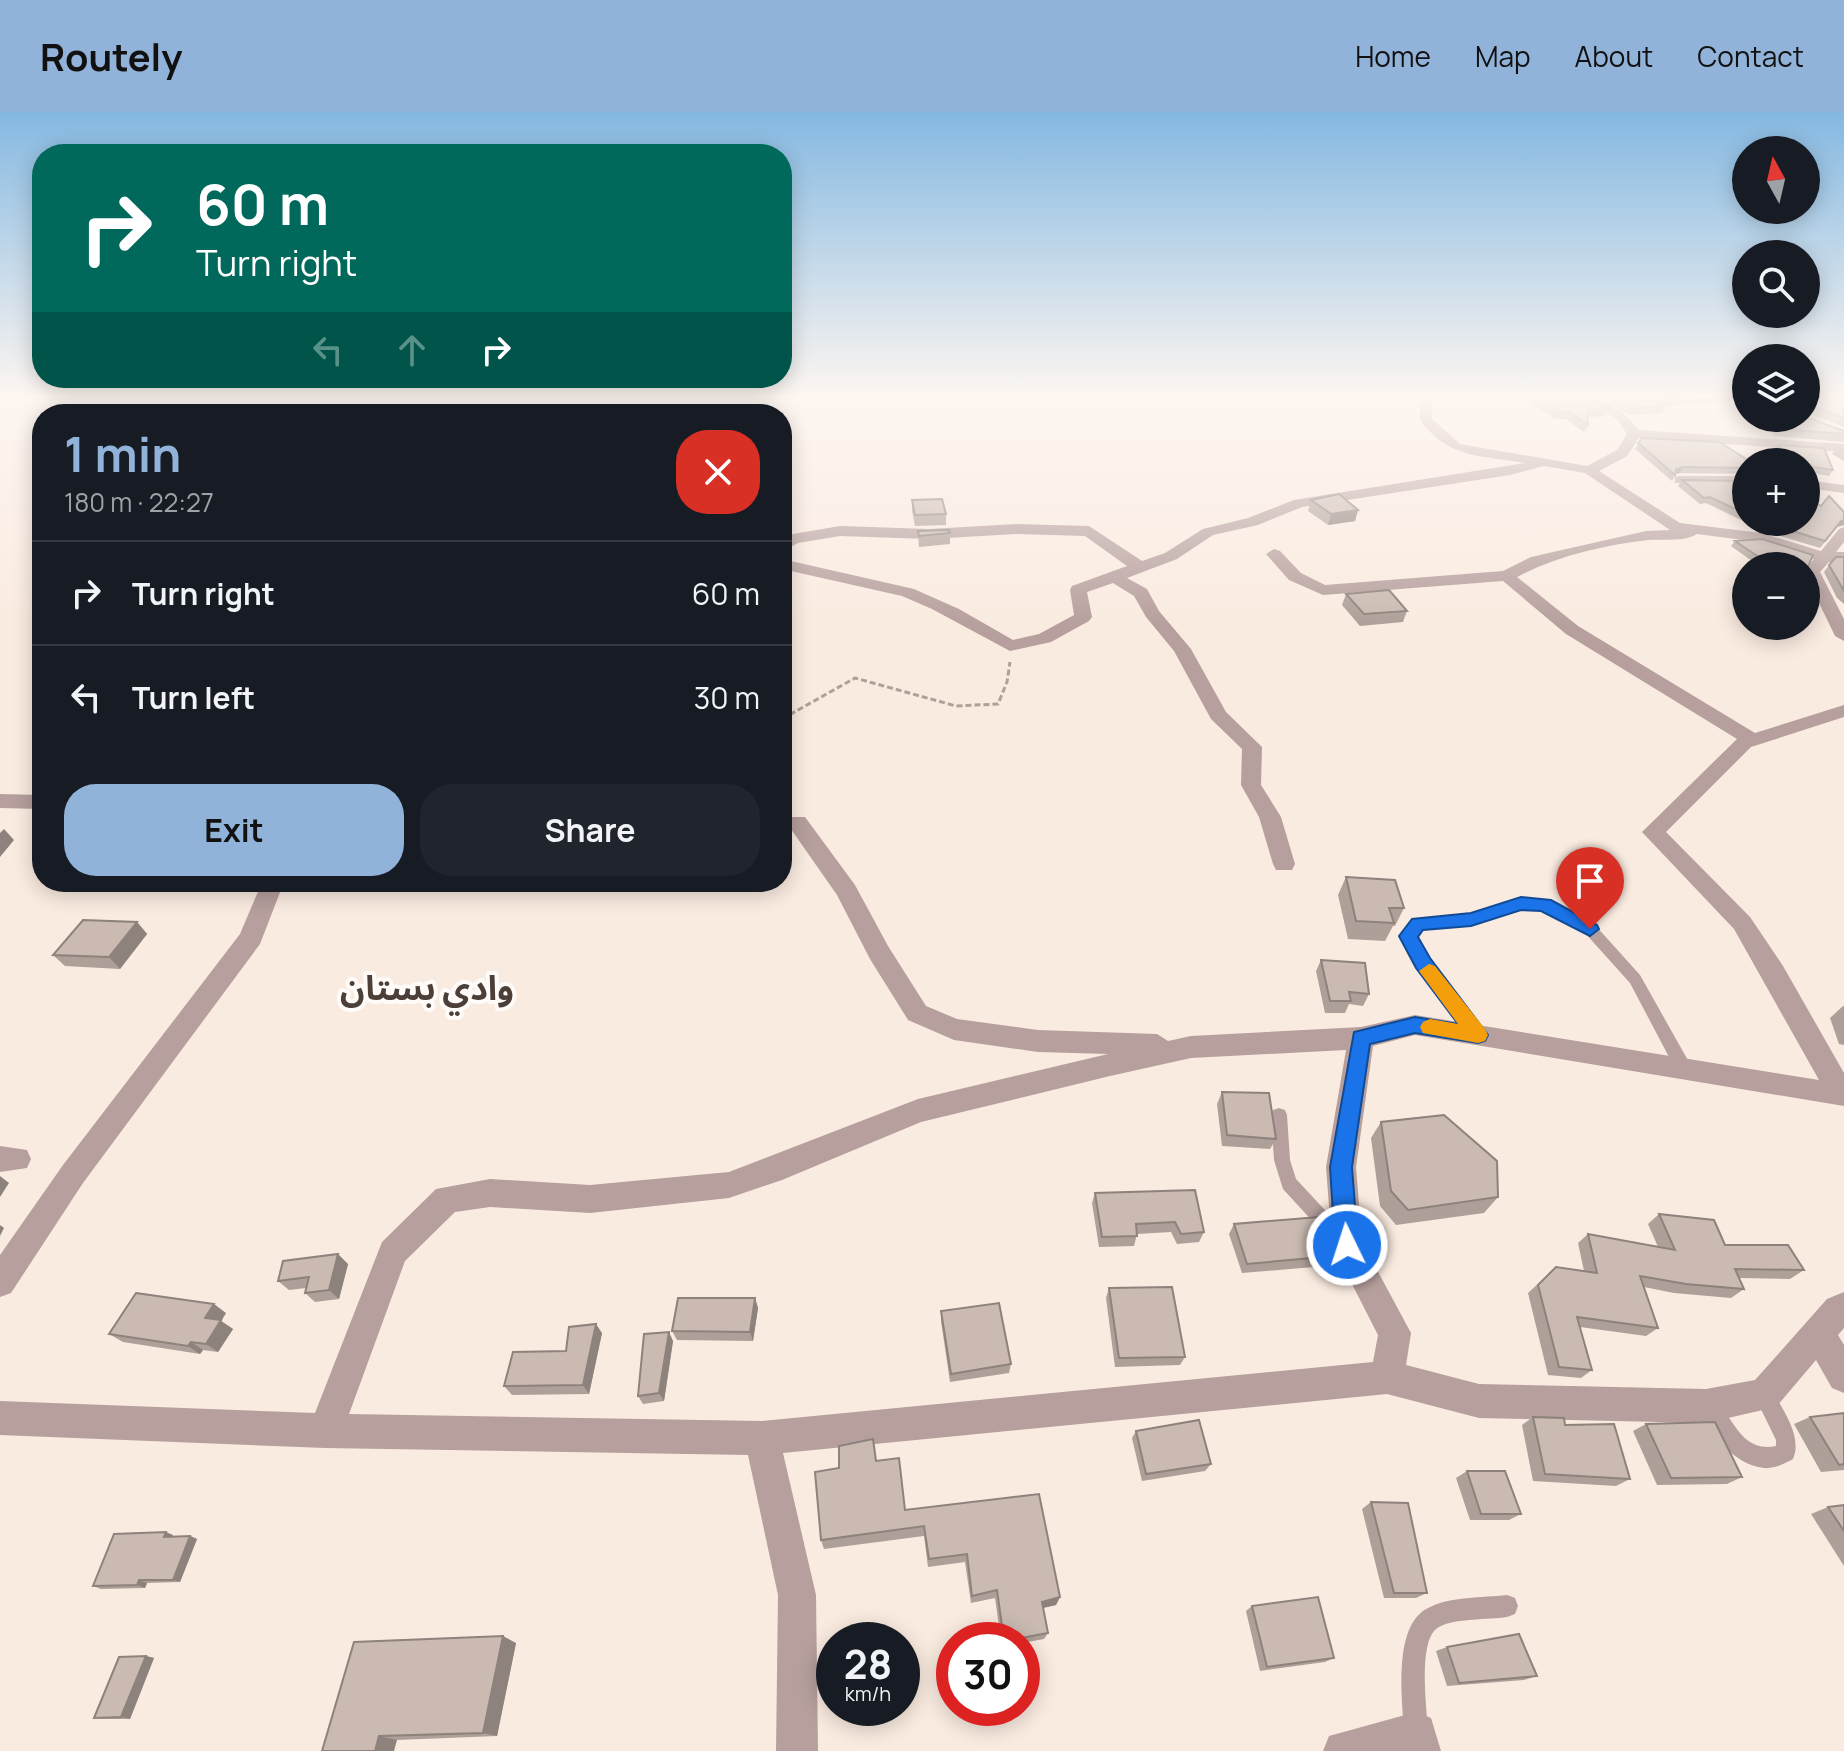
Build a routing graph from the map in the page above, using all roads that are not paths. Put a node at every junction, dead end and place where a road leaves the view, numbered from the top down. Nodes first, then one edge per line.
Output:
1 (1494, 473) edge
2 (1594, 473) edge
3 (1680, 480) edge
4 (1732, 480) edge
5 (1820, 486) edge
6 (1844, 489) edge
7 (1704, 531) junction
8 (1844, 532) edge
9 (792, 540) edge
10 (1274, 554) dead end
11 (1824, 557) junction
12 (1844, 557) edge
13 (1142, 567) junction
14 (792, 568) edge
15 (1506, 576) junction
16 (1115, 577) junction
17 (1844, 636) edge
18 (1844, 711) edge
19 (1753, 740) junction
20 (0, 801) edge
21 (32, 802) edge
22 (797, 822) dead end
23 (1284, 864) dead end
24 (269, 892) edge
25 (1478, 1035) junction
26 (1361, 1038) junction
27 (1191, 1047) junction
28 (1684, 1069) junction
29 (1279, 1115) dead end
30 (1347, 1246) junction
31 (0, 1282) edge
32 (1836, 1317) edge
33 (1844, 1376) edge
34 (1387, 1377) junction
35 (1764, 1395) junction
36 (1706, 1406) junction
37 (0, 1418) edge
38 (325, 1431) junction
39 (762, 1438) junction
40 (1507, 1606) dead end
41 (1418, 1742) edge
42 (797, 1751) edge
43 (1344, 1751) edge

1 - 13 street
2 - 7 street
3 - 4 street
5 - 6 street
7 - 11 street
7 - 15 street
8 - 11 street
9 - 13 street
10 - 15 street
11 - 12 street
11 - 17 street
13 - 16 street
14 - 16 street
15 - 19 street
16 - 23 street
18 - 19 street
19 - 28 street
20 - 21 street
22 - 27 street
24 - 31 street
25 - 26 street
25 - 28 street
25 - 28 lane
26 - 27 street
26 - 30 street
27 - 38 street
29 - 30 lane
30 - 34 street
32 - 33 street
32 - 35 street
34 - 36 street
34 - 39 street
35 - 36 street
35 - 36 lane
37 - 38 street
38 - 39 street
39 - 42 street
40 - 41 lane
41 - 43 street

